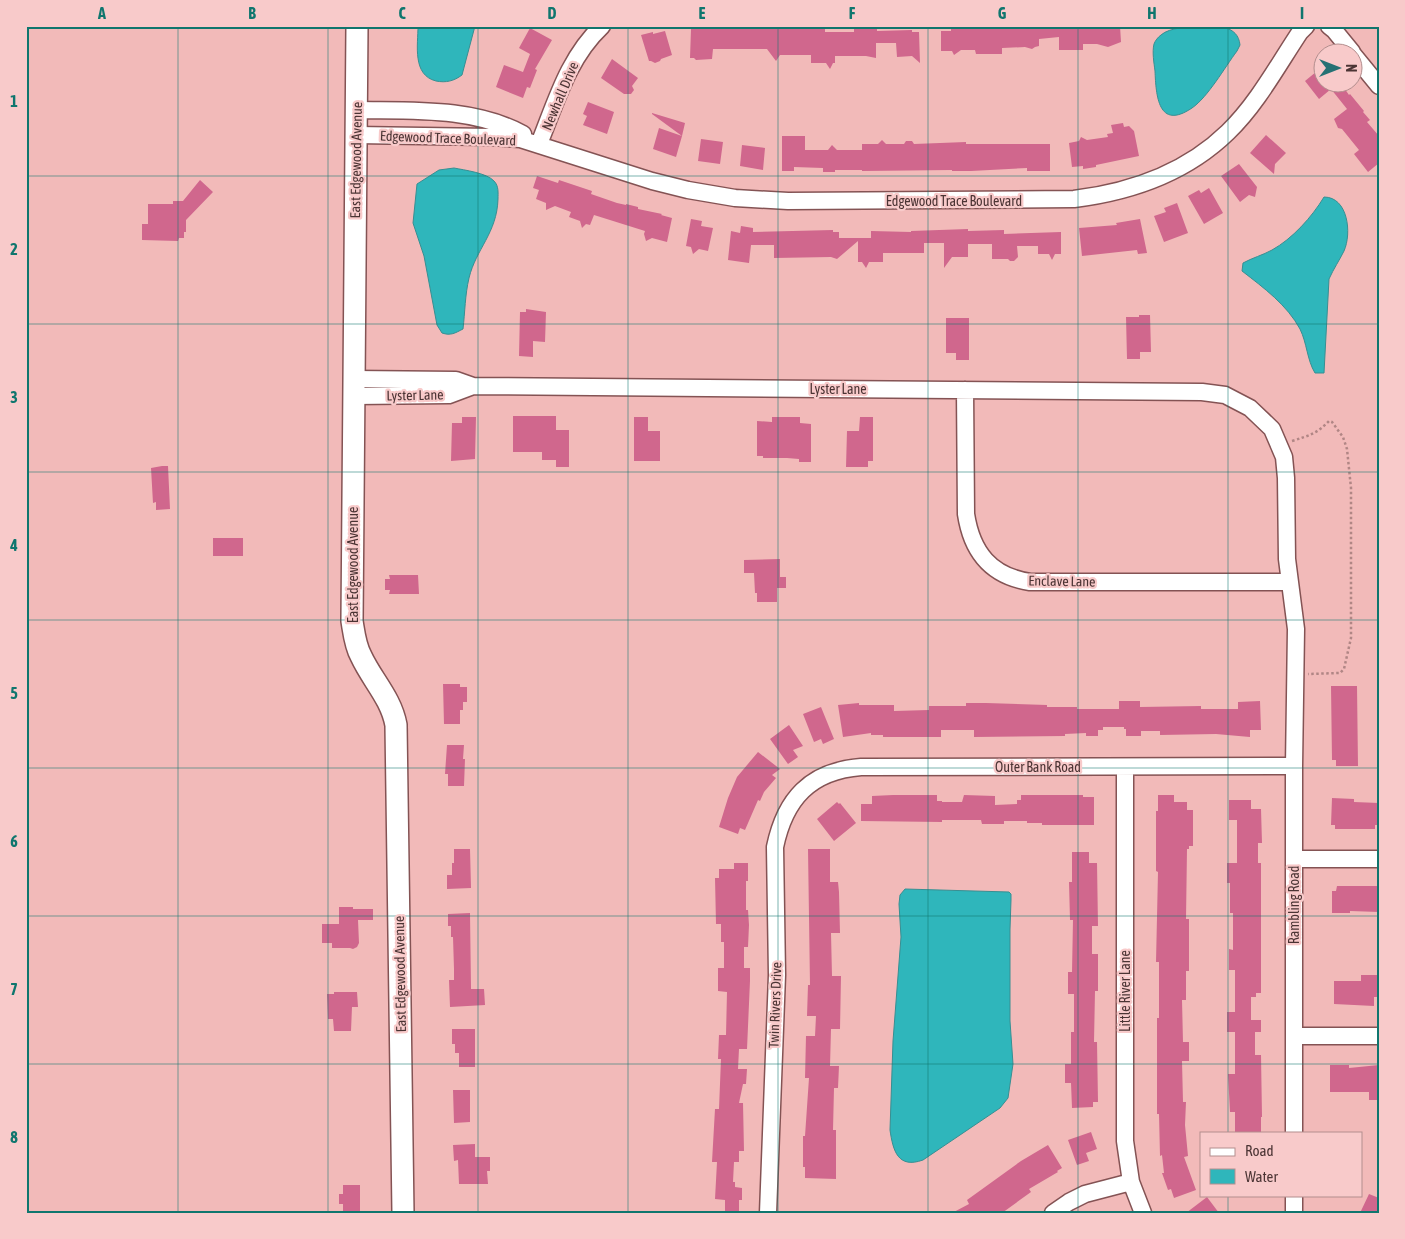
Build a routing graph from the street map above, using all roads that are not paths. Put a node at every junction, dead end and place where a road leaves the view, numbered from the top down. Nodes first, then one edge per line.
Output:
1 (357, 26) edge
2 (602, 26) edge
3 (1306, 26) edge
4 (1329, 26) edge
5 (1343, 42) edge
6 (1362, 65) edge
7 (1379, 86) edge
8 (356, 110) junction
9 (356, 135) junction
10 (540, 144) junction
11 (354, 387) junction
12 (965, 390) junction
13 (1279, 445) joint
14 (1289, 582) junction
15 (1294, 766) junction
16 (1125, 767) junction
17 (793, 801) joint
18 (1294, 859) junction
19 (1379, 859) edge
20 (1294, 1036) junction
21 (1379, 1036) edge
22 (1294, 1132) edge
23 (1131, 1182) junction
24 (1294, 1196) edge
25 (403, 1213) edge
26 (768, 1213) edge
27 (1053, 1213) edge
28 (1143, 1213) edge
29 (1294, 1213) edge

1 - 8 main road, East Edgewood Avenue
2 - 10 street, Newhall Drive
3 - 10 street, Edgewood Trace Boulevard
4 - 5 street
6 - 7 street
8 - 9 main road, East Edgewood Avenue
8 - 10 street, Edgewood Trace Boulevard
9 - 10 street, Edgewood Trace Boulevard
9 - 11 main road, East Edgewood Avenue
11 - 12 street, Lyster Lane
11 - 25 main road, East Edgewood Avenue
12 - 13 street, Lyster Lane
12 - 14 street, Enclave Lane
13 - 14 street, Rambling Road
14 - 15 street, Rambling Road
15 - 16 street, Outer Bank Road
15 - 18 street, Rambling Road
16 - 17 street, Outer Bank Road
16 - 23 street, Little River Lane
17 - 26 street, Twin Rivers Drive
18 - 19 street
18 - 20 street, Rambling Road
20 - 21 street
20 - 22 street, Rambling Road
23 - 27 street
23 - 28 street, Little River Lane
24 - 29 street

